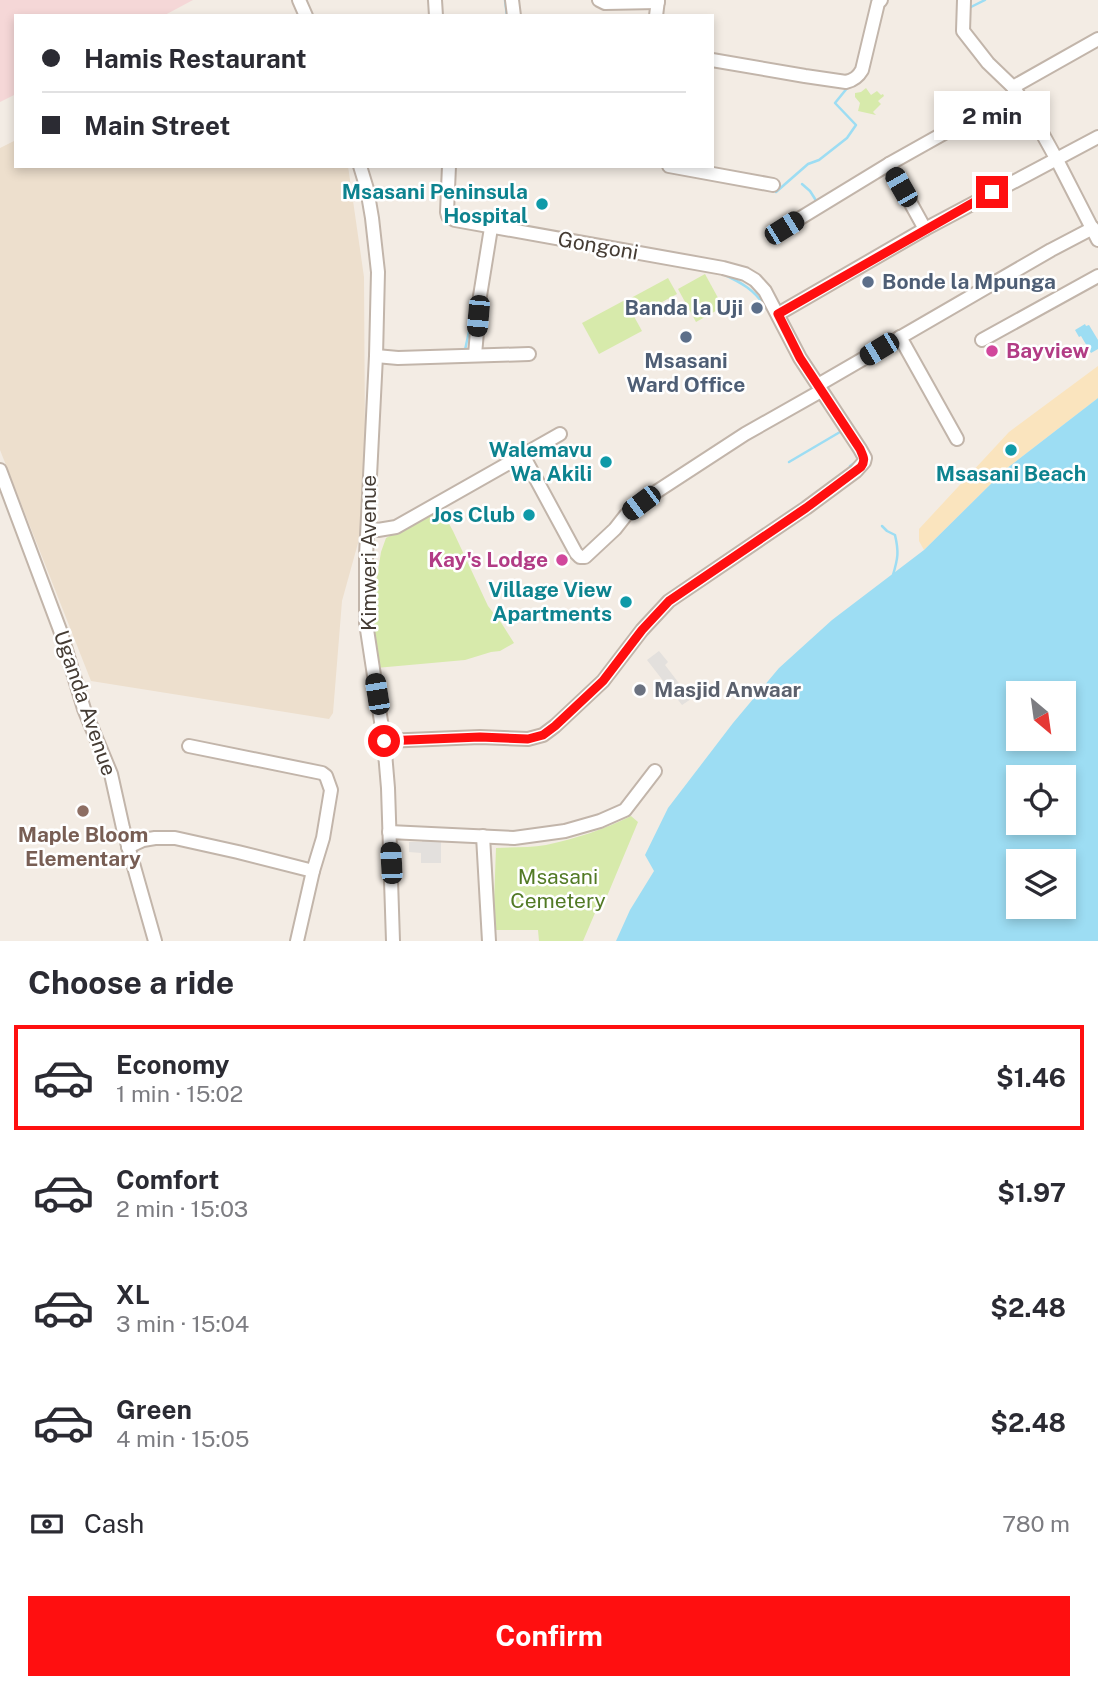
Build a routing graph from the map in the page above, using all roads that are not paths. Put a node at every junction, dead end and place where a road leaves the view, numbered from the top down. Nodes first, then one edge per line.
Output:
1 (599, 0) edge
2 (881, 0) edge
3 (658, 1) edge
4 (967, 1) edge
5 (1098, 39) edge
6 (714, 60) edge
7 (1013, 87) junction
8 (971, 118) dead end
9 (1098, 137) edge
10 (1057, 159) junction
11 (888, 164) junction
12 (361, 168) edge
13 (449, 168) edge
14 (680, 168) edge
15 (773, 185) dead end
16 (491, 228) junction
17 (784, 228) dead end
18 (925, 229) junction
19 (1095, 234) edge
20 (1098, 276) edge
21 (778, 314) junction
22 (900, 337) junction
23 (982, 340) dead end
24 (529, 354) dead end
25 (475, 355) junction
26 (376, 356) junction
27 (819, 388) junction
28 (560, 434) dead end
29 (957, 439) dead end
30 (523, 455) junction
31 (0, 470) edge
32 (368, 528) junction
33 (384, 741) junction
34 (189, 746) dead end
35 (655, 771) dead end
36 (389, 832) junction
37 (483, 836) junction
38 (128, 847) junction
39 (313, 871) junction
40 (155, 941) edge
41 (297, 941) edge
42 (393, 941) edge
43 (489, 941) edge

1 - 3 street
2 - 6 street
4 - 7 street
5 - 7 street
7 - 10 street
8 - 11 street
9 - 10 street
10 - 18 street
10 - 19 street
11 - 17 street
11 - 18 street
12 - 26 street, Kimweri Avenue
13 - 16 street, Gongoni
14 - 15 street
16 - 21 street, Gongoni
16 - 25 street
18 - 21 street
19 - 22 street
20 - 23 street
21 - 27 street, Gongoni
22 - 27 street
22 - 29 street
24 - 25 street
25 - 26 street
26 - 32 street, Kimweri Avenue
27 - 30 street
27 - 33 street, Gongoni
28 - 30 street
30 - 32 street
31 - 38 street, Uganda Avenue
32 - 33 street, Kimweri Avenue
33 - 36 street, Kimweri Avenue
34 - 39 street
35 - 37 street
36 - 37 street
36 - 42 street, Kimweri Avenue
37 - 43 street
38 - 39 street
38 - 40 street, Uganda Avenue
39 - 41 street

